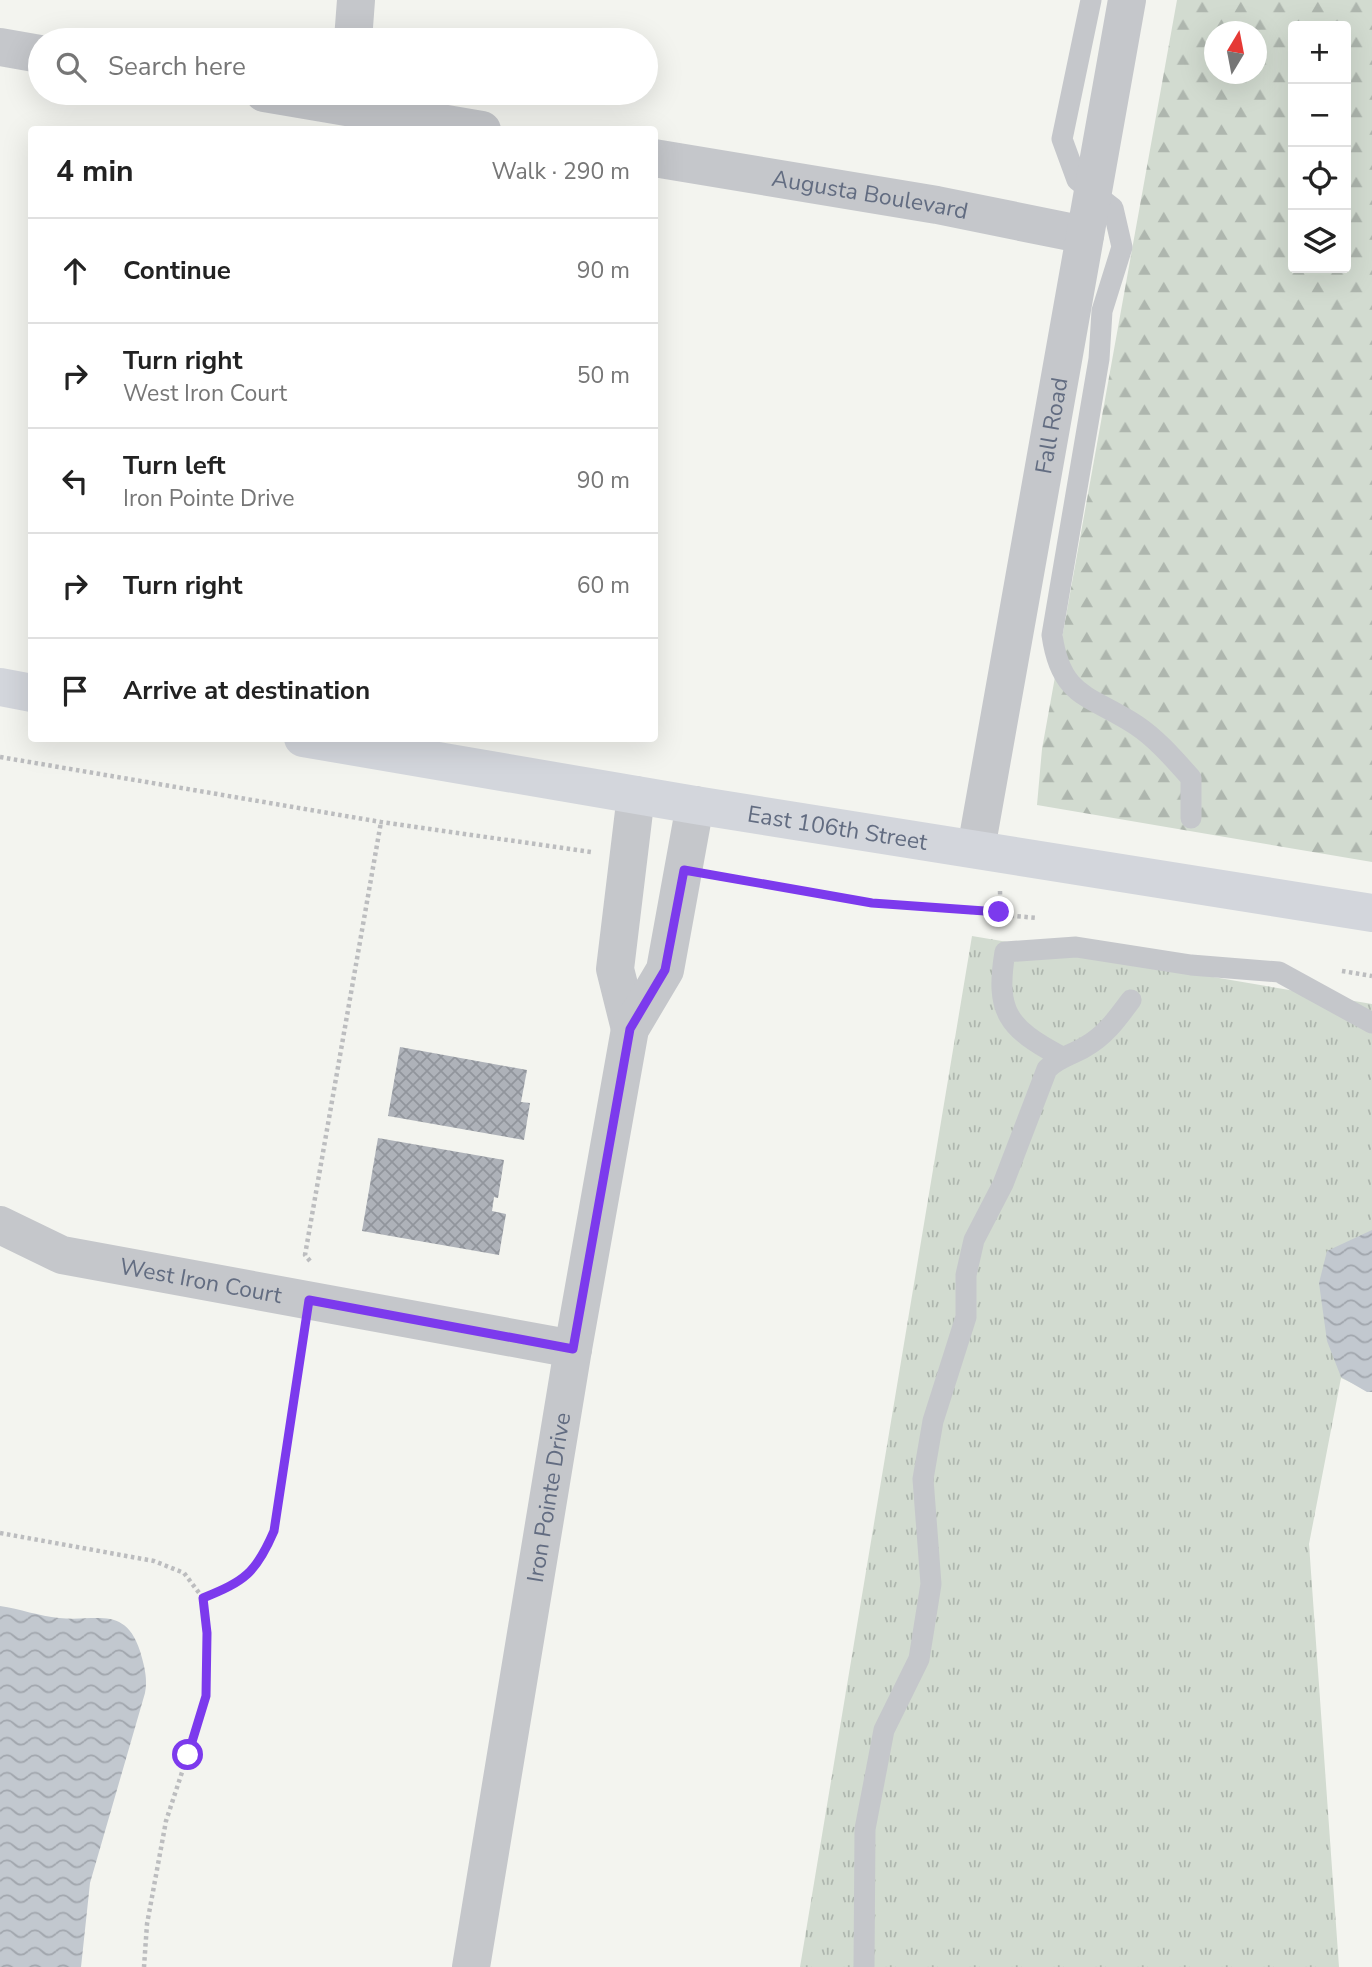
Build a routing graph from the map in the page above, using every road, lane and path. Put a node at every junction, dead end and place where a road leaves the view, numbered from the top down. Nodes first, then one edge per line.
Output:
1 (356, 0) edge
2 (1091, 0) edge
3 (1127, 0) edge
4 (354, 28) edge
5 (0, 47) edge
6 (28, 52) edge
7 (370, 105) edge
8 (464, 126) edge
9 (658, 159) edge
10 (1093, 192) junction
11 (1085, 235) junction
12 (0, 687) edge
13 (28, 692) edge
14 (327, 742) edge
15 (0, 757) edge
16 (636, 794) junction
17 (695, 805) junction
18 (1191, 818) dead end
19 (381, 822) junction
20 (989, 851) junction
21 (628, 859) junction
22 (684, 870) junction
23 (999, 912) junction
24 (1372, 913) edge
25 (1005, 952) junction
26 (1131, 1000) dead end
27 (1372, 1023) edge
28 (630, 1029) junction
29 (1060, 1056) junction
30 (0, 1225) edge
31 (309, 1300) junction
32 (573, 1349) junction
33 (0, 1533) edge
34 (203, 1598) junction
35 (144, 1967) edge
36 (471, 1967) edge
37 (864, 1967) edge

1 - 4 street
2 - 10 lane
3 - 10 street, Fall Road
5 - 6 street
7 - 8 street
9 - 11 street, Augusta Boulevard
10 - 11 street, Fall Road
10 - 18 lane
11 - 20 street, Fall Road
12 - 13 street
14 - 16 street, East 106th Street
15 - 19 path
16 - 17 street, East 106th Street
16 - 21 street, Iron Pointe Drive
17 - 20 street, East 106th Street
17 - 22 street, Iron Pointe Drive
19 - 21 path
19 - 31 path
20 - 23 path
20 - 24 street, East 106th Street
21 - 28 street, Iron Pointe Drive
22 - 23 path
22 - 28 street, Iron Pointe Drive
23 - 25 path
25 - 27 lane
25 - 29 lane
26 - 29 lane
28 - 32 street, Iron Pointe Drive
29 - 37 lane
30 - 31 street, West Iron Court
31 - 32 street, West Iron Court
31 - 34 path
32 - 36 street, Iron Pointe Drive
33 - 34 path
34 - 35 path

